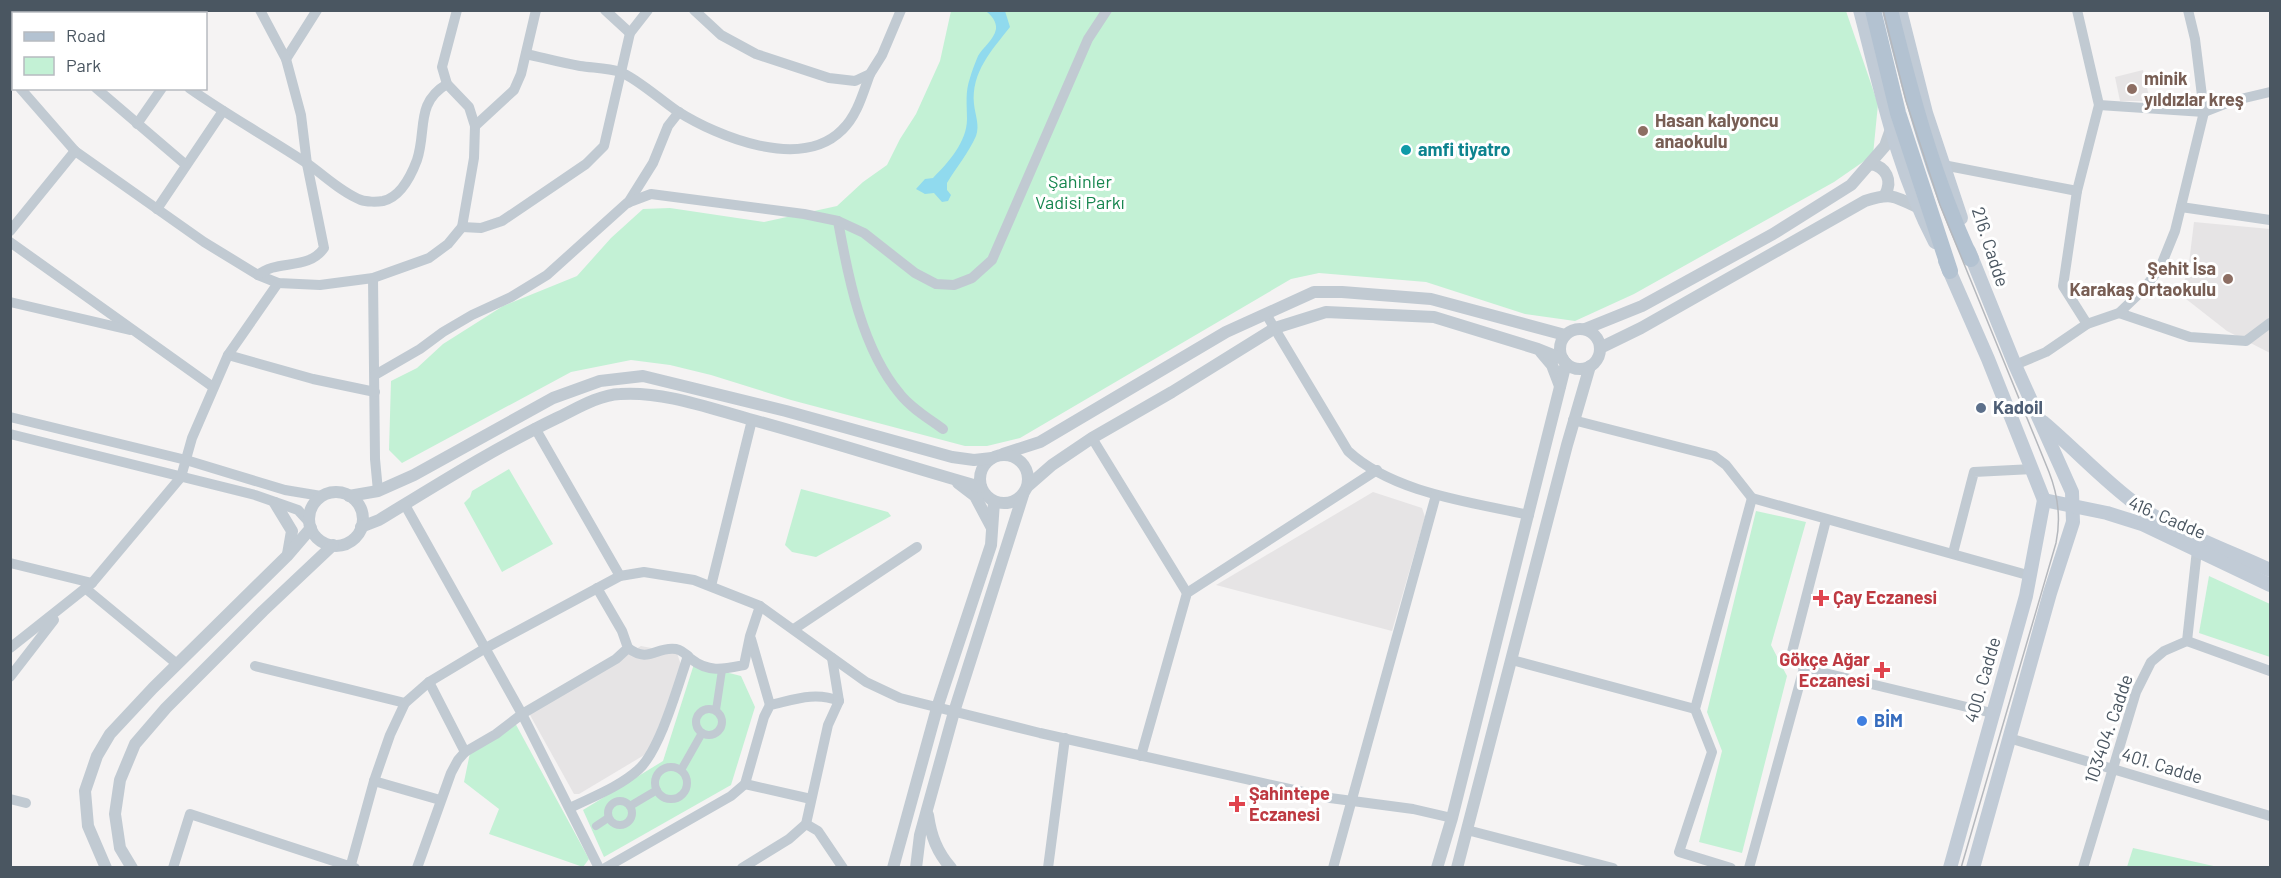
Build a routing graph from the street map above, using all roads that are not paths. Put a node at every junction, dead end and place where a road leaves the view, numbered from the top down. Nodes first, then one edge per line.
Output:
1 (260, 10) edge
2 (317, 10) edge
3 (457, 10) edge
4 (536, 10) edge
5 (605, 10) edge
6 (648, 10) edge
7 (901, 10) edge
8 (1107, 10) edge
9 (1860, 10) edge
10 (1873, 10) edge
11 (1890, 10) edge
12 (1900, 10) edge
13 (2077, 10) edge
14 (2188, 10) edge
15 (695, 11) edge
16 (630, 33) junction
17 (526, 54) junction
18 (286, 59) junction
19 (621, 72) junction
20 (870, 74) junction
21 (447, 84) junction
22 (22, 90) edge
23 (98, 90) edge
24 (161, 90) edge
25 (192, 90) edge
26 (2271, 92) edge
27 (2099, 105) junction
28 (223, 111) junction
29 (679, 112) junction
30 (2204, 112) junction
31 (137, 124) junction
32 (476, 126) junction
33 (1891, 129) junction
34 (75, 151) junction
35 (307, 164) junction
36 (1871, 164) junction
37 (186, 165) junction
38 (1943, 165) junction
39 (2077, 191) junction
40 (1885, 195) junction
41 (627, 203) junction
42 (1917, 207) junction
43 (2181, 207) junction
44 (157, 209) junction
45 (2271, 220) edge
46 (838, 221) junction
47 (462, 227) junction
48 (10, 231) edge
49 (10, 242) edge
50 (1971, 259) junction
51 (1950, 271) junction
52 (258, 274) junction
53 (373, 278) junction
54 (278, 283) junction
55 (10, 302) edge
56 (2119, 313) junction
57 (1266, 314) junction
58 (2271, 323) edge
59 (2087, 324) junction
60 (1275, 328) junction
61 (1585, 329) junction
62 (135, 332) junction
63 (1565, 335) junction
64 (1600, 348) junction
65 (1538, 349) junction
66 (228, 355) junction
67 (1564, 361) junction
68 (2015, 365) junction
69 (1590, 366) junction
70 (375, 375) junction
71 (1560, 386) junction
72 (213, 387) junction
73 (375, 392) junction
74 (10, 417) edge
75 (2039, 419) junction
76 (752, 420) junction
77 (1574, 420) junction
78 (535, 428) junction
79 (943, 429) dead end
80 (10, 434) edge
81 (1092, 438) junction
82 (997, 456) junction
83 (186, 459) junction
84 (2033, 469) junction
85 (1377, 470) junction
86 (181, 477) junction
87 (952, 478) junction
88 (981, 487) junction
89 (378, 491) junction
90 (1025, 491) junction
91 (349, 495) junction
92 (1436, 495) junction
93 (321, 496) junction
94 (1752, 498) junction
95 (2044, 500) junction
96 (994, 502) junction
97 (276, 503) junction
98 (405, 505) junction
99 (2072, 506) junction
100 (2107, 513) junction
101 (1529, 515) junction
102 (1826, 520) junction
103 (310, 525) junction
104 (2072, 526) junction
105 (361, 527) junction
106 (992, 529) junction
107 (333, 545) junction
108 (917, 547) dead end
109 (2197, 550) junction
110 (1953, 553) junction
111 (287, 556) junction
112 (10, 562) edge
113 (2271, 570) edge
114 (620, 576) junction
115 (2031, 576) junction
116 (2271, 585) edge
117 (88, 586) junction
118 (711, 586) junction
119 (597, 588) junction
120 (1187, 593) junction
121 (760, 606) junction
122 (64, 607) junction
123 (794, 629) junction
124 (750, 636) junction
125 (2187, 641) junction
126 (10, 648) edge
127 (627, 648) junction
128 (484, 649) junction
129 (688, 656) junction
130 (832, 658) junction
131 (1512, 660) junction
132 (177, 664) junction
133 (255, 666) dead end
134 (1804, 668) junction
135 (722, 670) junction
136 (2271, 671) edge
137 (10, 677) edge
138 (429, 682) junction
139 (839, 701) junction
140 (405, 703) junction
141 (770, 705) junction
142 (937, 708) junction
143 (1695, 709) junction
144 (716, 710) junction
145 (954, 712) junction
146 (1992, 713) junction
147 (522, 714) junction
148 (702, 733) junction
149 (1065, 738) junction
150 (2009, 738) junction
151 (465, 752) junction
152 (1141, 756) junction
153 (2112, 768) junction
154 (681, 770) junction
155 (374, 781) junction
156 (745, 783) junction
157 (657, 790) junction
158 (10, 799) edge
159 (811, 799) junction
160 (440, 800) junction
161 (1352, 801) junction
162 (26, 803) dead end
163 (630, 806) junction
164 (570, 808) junction
165 (927, 810) junction
166 (2271, 816) edge
167 (608, 818) junction
168 (1452, 818) junction
169 (806, 824) junction
170 (596, 826) dead end
171 (1467, 830) junction
172 (106, 867) edge
173 (132, 867) edge
174 (173, 867) edge
175 (352, 867) edge
176 (417, 867) edge
177 (599, 867) edge
178 (605, 867) edge
179 (742, 867) edge
180 (843, 867) edge
181 (893, 867) edge
182 (916, 867) edge
183 (951, 867) edge
184 (1048, 867) edge
185 (1333, 867) edge
186 (1437, 867) edge
187 (1457, 867) edge
188 (1613, 867) edge
189 (1731, 867) edge
190 (1749, 867) edge
191 (1950, 867) edge
192 (1973, 867) edge
193 (2083, 867) edge

1 - 18 street
2 - 18 street
3 - 21 street
4 - 17 street
5 - 16 street
6 - 16 street
7 - 20 street
8 - 46 street
9 - 33 main road
10 - 51 main road
11 - 50 main road
12 - 38 main road, 216. Cadde
13 - 27 street
14 - 30 street
15 - 20 street
16 - 19 street
17 - 19 street
17 - 32 street
18 - 35 street
19 - 29 street
19 - 47 street
20 - 29 street
21 - 32 street
21 - 35 street
22 - 34 street
23 - 31 street
24 - 31 street
25 - 28 street
26 - 30 street
27 - 30 street
27 - 39 street
28 - 35 street
28 - 37 street
29 - 41 street
30 - 43 street
31 - 37 street
32 - 47 street
33 - 36 street
33 - 42 main road
34 - 44 street
34 - 48 street
35 - 52 street
36 - 40 street
36 - 61 street
37 - 44 street
38 - 39 street
38 - 50 main road, 216. Cadde
39 - 59 street
40 - 42 street
40 - 64 street
41 - 46 street
41 - 70 street
42 - 51 main road
43 - 45 street
43 - 56 street
44 - 52 street
46 - 79 street
47 - 53 street
49 - 62 street
50 - 68 main road, 216. Cadde
51 - 84 main road
52 - 54 street
53 - 54 street
53 - 70 street
54 - 66 street
55 - 62 street
56 - 58 street
56 - 59 street
57 - 60 street
57 - 63 street
57 - 82 street
59 - 68 street
60 - 65 street
60 - 81 street
60 - 85 street
61 - 63 street
61 - 64 street
62 - 72 street
63 - 67 street
64 - 69 street
65 - 67 street
65 - 71 street
66 - 72 street
66 - 73 street
67 - 69 street
67 - 71 street
68 - 75 main road, 216. Cadde
69 - 77 street
70 - 73 street
71 - 101 street
72 - 83 street
73 - 89 street
74 - 83 street
75 - 99 main road, 216. Cadde
75 - 113 main road
76 - 78 street
76 - 87 street
76 - 118 street
77 - 94 street
77 - 131 street
78 - 98 street
78 - 114 street
80 - 86 street
81 - 90 street
81 - 120 street
82 - 88 street
82 - 89 street
82 - 90 street
83 - 86 street
83 - 93 street
84 - 95 main road
84 - 110 street
85 - 92 street
85 - 120 street
86 - 97 street
86 - 117 street
87 - 88 street
87 - 106 street
88 - 96 street
89 - 91 street
90 - 96 street
90 - 145 street
91 - 93 street
91 - 105 street
92 - 101 street
92 - 161 street
93 - 103 street
94 - 102 street
94 - 143 street
95 - 99 main road, 416. Cadde
95 - 115 main road, 400. Cadde
96 - 106 street
97 - 103 street
97 - 111 street
98 - 105 street
98 - 128 street
99 - 100 main road, 416. Cadde
99 - 104 main road, 216. Cadde
100 - 104 main road
100 - 109 main road, 416. Cadde
101 - 168 street
102 - 110 street
102 - 134 street
103 - 107 street
103 - 111 street
104 - 150 main road
105 - 107 street
106 - 142 street
107 - 173 street
108 - 123 street
109 - 116 main road, 416. Cadde
109 - 125 street
110 - 115 street
111 - 132 street
112 - 117 street
114 - 118 street
114 - 119 street
115 - 146 main road, 400. Cadde
117 - 122 street
117 - 132 street
118 - 121 street
119 - 127 street
119 - 128 street
120 - 152 street
121 - 123 street
121 - 124 street
122 - 126 street
122 - 137 street
123 - 130 street
124 - 135 street
124 - 141 street
125 - 136 street
125 - 153 street, 103404. Cadde
127 - 129 street
127 - 147 street
128 - 138 street
128 - 147 street
129 - 135 street
129 - 164 street
130 - 139 street
130 - 142 street
131 - 143 street
131 - 171 street
132 - 172 street
133 - 140 street
134 - 146 street
134 - 190 street
135 - 144 street
138 - 140 street
138 - 151 street
139 - 141 street
139 - 159 street
140 - 155 street
141 - 156 street
142 - 145 street
142 - 181 street
143 - 189 street
144 - 148 street
144 - 148 street
145 - 149 street
145 - 165 street
146 - 191 main road, 400. Cadde
147 - 151 street
147 - 164 street
148 - 154 street
149 - 152 street
149 - 184 street
150 - 153 street, 401. Cadde
150 - 192 main road
151 - 160 street
152 - 161 street
153 - 166 street, 401. Cadde
153 - 193 street, 103404. Cadde
154 - 157 street
154 - 157 street
155 - 160 street
155 - 175 street
156 - 159 street
156 - 178 street
157 - 163 street
158 - 162 street
159 - 169 street
160 - 176 street
161 - 168 street
161 - 185 street
163 - 167 street
163 - 167 street
164 - 177 street
165 - 182 street
165 - 183 street
167 - 170 street
168 - 186 street
169 - 179 street
169 - 180 street
171 - 187 street
171 - 188 street
174 - 175 street

